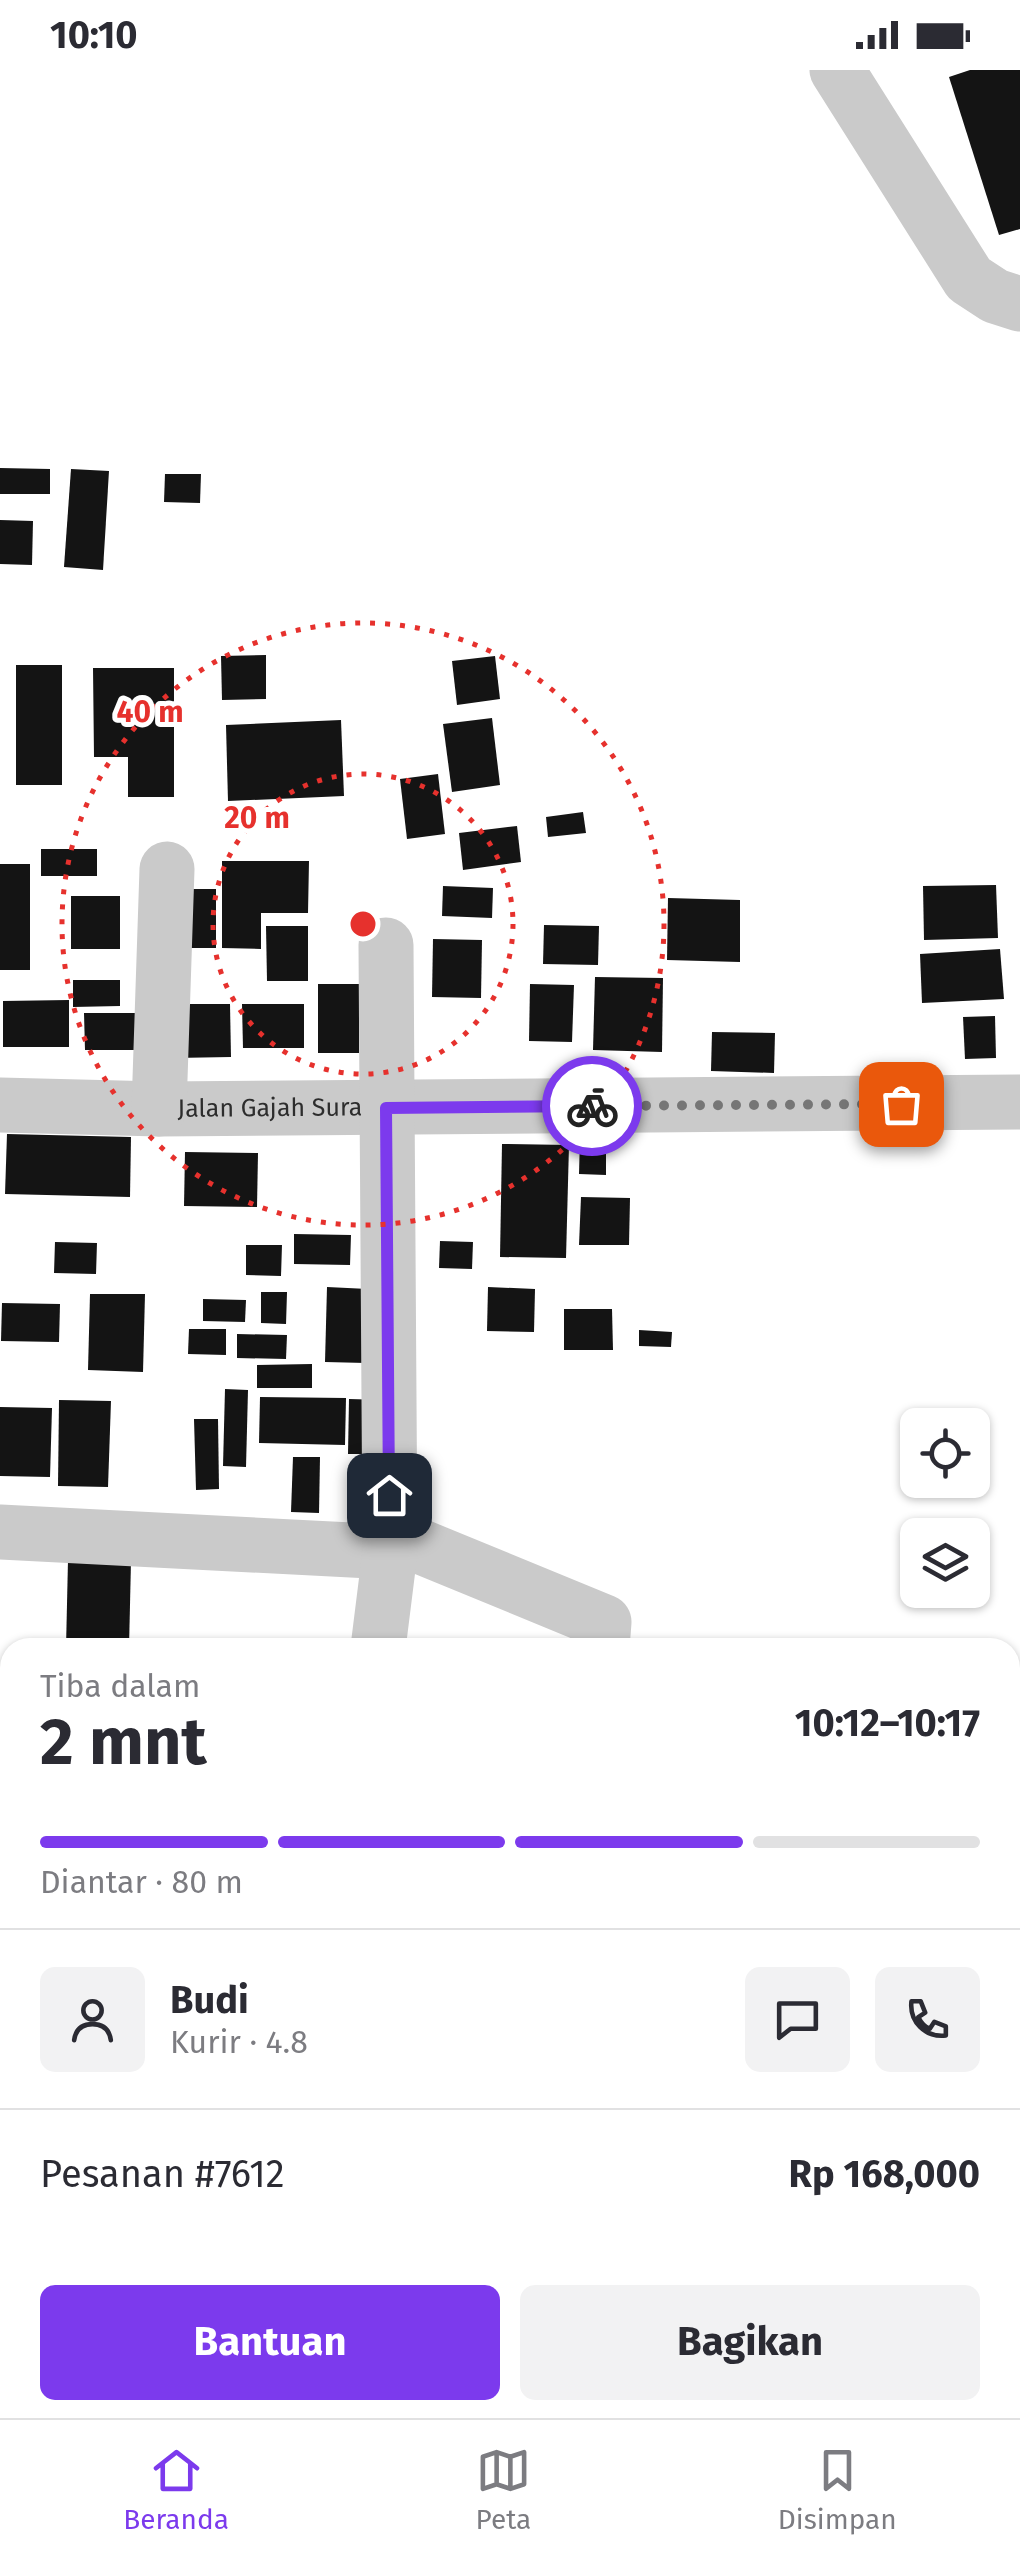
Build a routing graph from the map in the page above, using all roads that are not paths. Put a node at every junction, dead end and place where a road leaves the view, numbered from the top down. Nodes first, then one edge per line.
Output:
1 (837, 70) edge
2 (1020, 304) edge
3 (167, 869) dead end
4 (386, 944) dead end
5 (1020, 1102) edge
6 (0, 1105) edge
7 (386, 1108) junction
8 (159, 1109) junction
9 (0, 1532) edge
10 (390, 1543) junction
11 (379, 1638) edge
12 (603, 1638) edge

1 - 2 street
3 - 8 street
4 - 7 street
5 - 7 street, Jalan Gajah Sura
6 - 8 street, Jalan Gajah Sura
7 - 8 street, Jalan Gajah Sura
7 - 10 street
9 - 10 street
10 - 11 street
10 - 12 street

